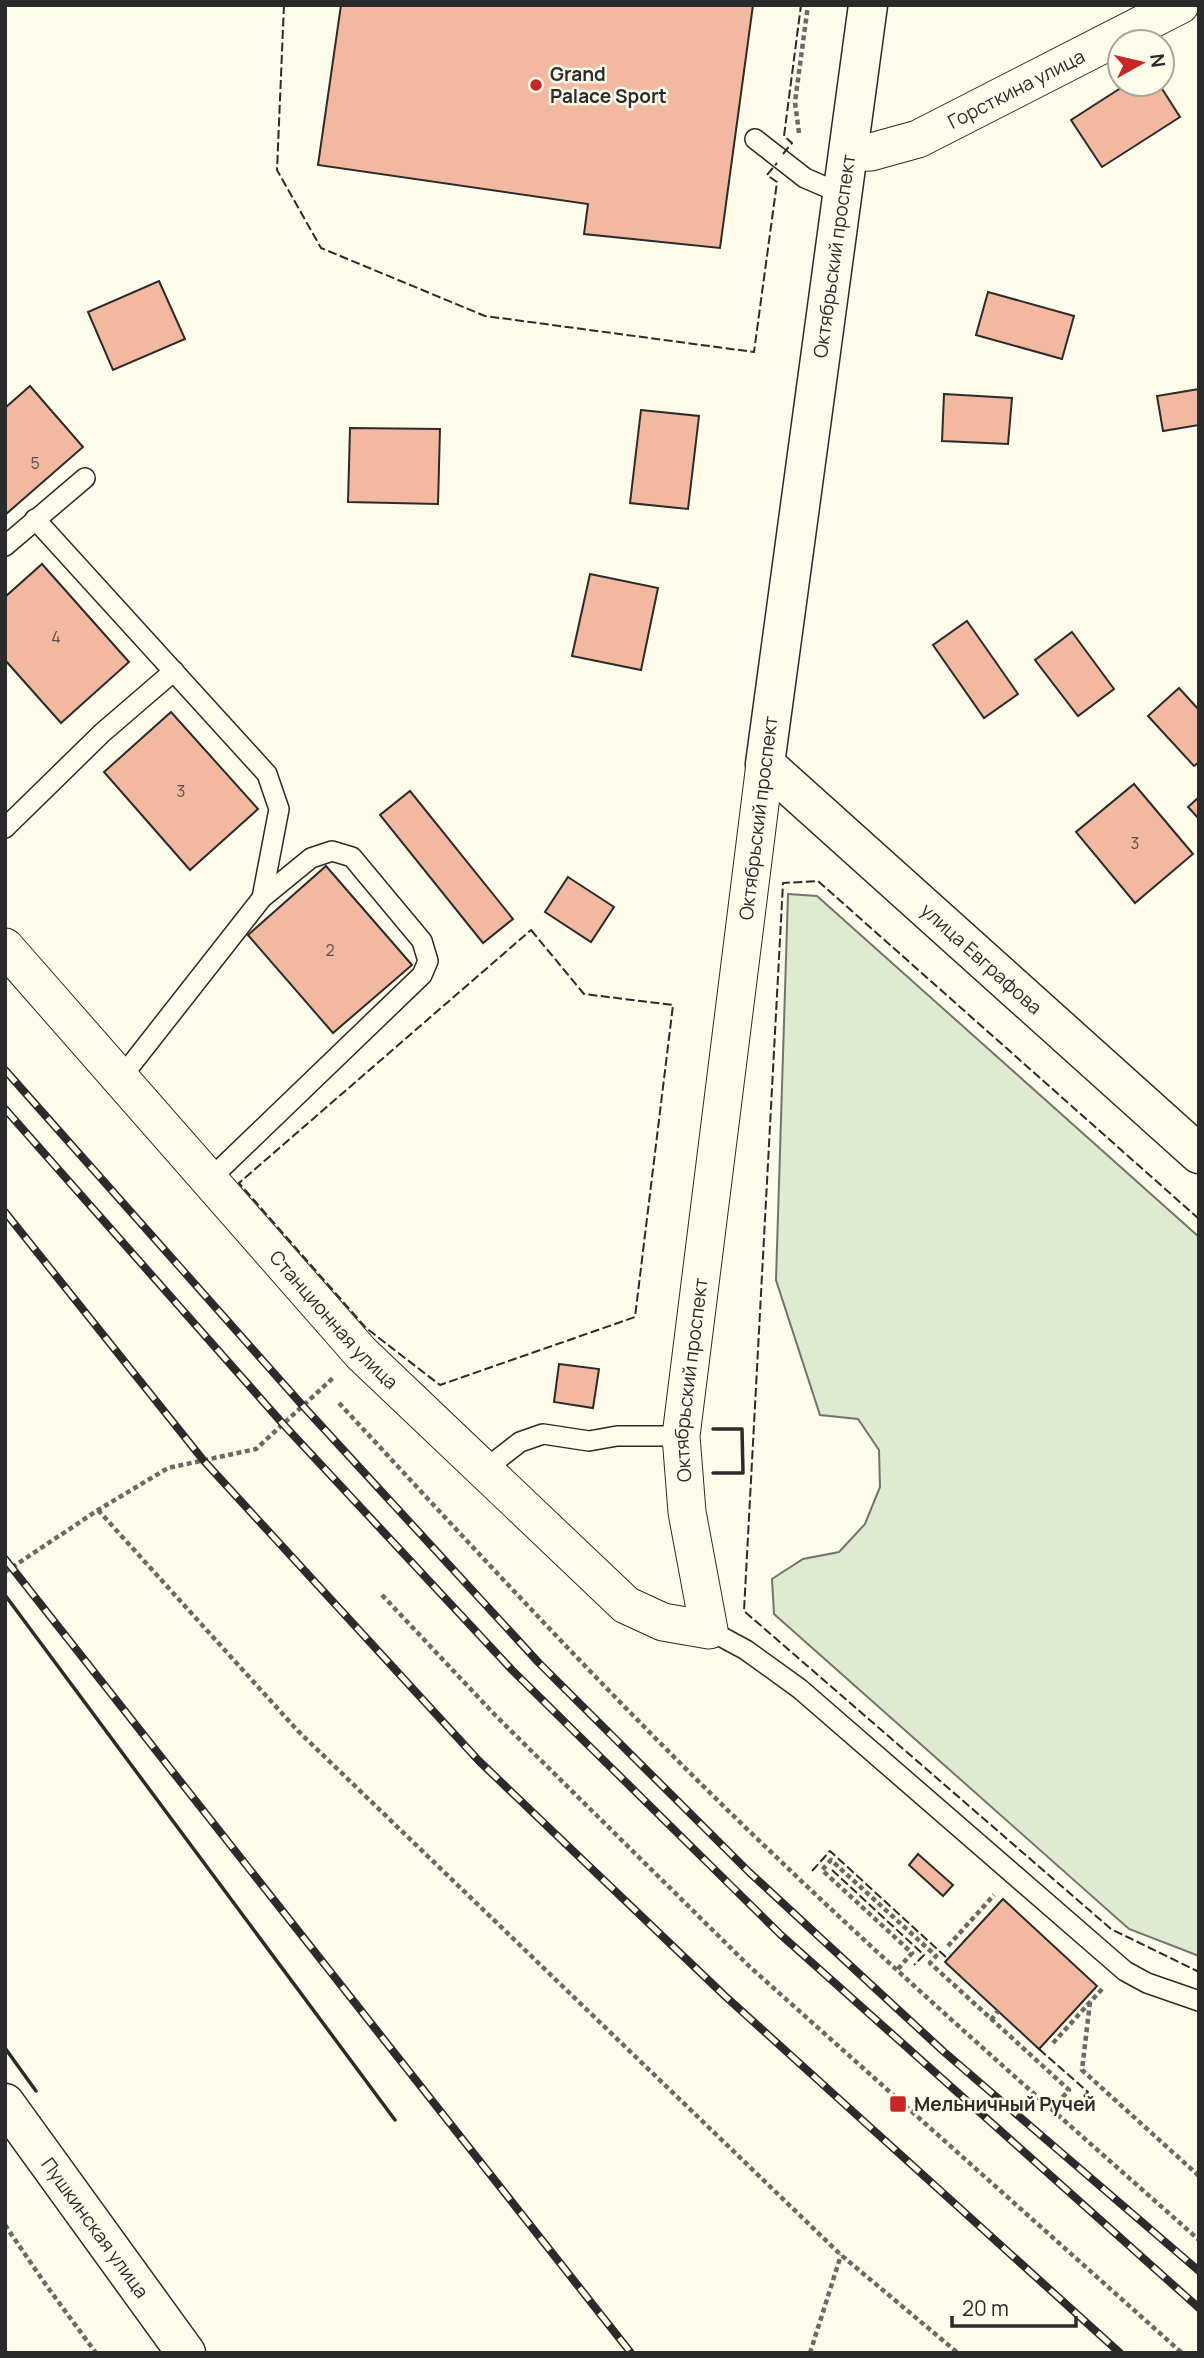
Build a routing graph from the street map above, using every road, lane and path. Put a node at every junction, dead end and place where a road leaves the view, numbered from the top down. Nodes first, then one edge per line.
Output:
1 (808, 5) edge
2 (868, 5) edge
3 (1180, 5) edge
4 (755, 139) dead end
5 (848, 153) junction
6 (805, 178) junction
7 (842, 194) junction
8 (85, 478) dead end
9 (36, 519) junction
10 (5, 546) edge
11 (174, 671) junction
12 (765, 764) junction
13 (5, 828) edge
14 (262, 898) junction
15 (5, 947) edge
16 (120, 1079) junction
17 (1199, 1154) edge
18 (209, 1180) junction
19 (361, 1353) junction
20 (339, 1403) dead end
21 (681, 1436) junction
22 (484, 1470) junction
23 (98, 1510) junction
24 (5, 1572) edge
25 (382, 1595) dead end
26 (709, 1630) junction
27 (1013, 1874) junction
28 (948, 1946) dead end
29 (1122, 1968) junction
30 (898, 1969) junction
31 (1199, 2001) edge
32 (1090, 2002) junction
33 (998, 2011) dead end
34 (991, 2020) junction
35 (1053, 2043) dead end
36 (5, 2103) edge
37 (1052, 2109) junction
38 (1199, 2176) edge
39 (5, 2225) edge
40 (1199, 2240) edge
41 (841, 2255) junction
42 (96, 2353) edge
43 (186, 2353) edge
44 (810, 2353) edge
45 (958, 2353) edge
46 (1182, 2353) edge

1 - 6 path
2 - 5 street, Октябрьский проспект
3 - 5 street, Горсткина улица
4 - 6 lane
5 - 7 street, Октябрьский проспект
6 - 7 lane
7 - 12 street, Октябрьский проспект
8 - 9 lane
9 - 10 lane
9 - 11 lane
11 - 13 lane
11 - 14 lane
12 - 17 street, улица Евграфова
12 - 21 street, Октябрьский проспект
14 - 16 lane
14 - 18 lane
15 - 16 street, Станционная улица
16 - 18 street, Станционная улица
18 - 19 street, Станционная улица
19 - 22 street, Станционная улица
19 - 23 path
20 - 30 path
21 - 22 lane
21 - 26 street, Октябрьский проспект
22 - 26 street, Станционная улица
23 - 24 path
23 - 41 path
25 - 46 path
26 - 27 lane
27 - 28 path
27 - 29 lane
29 - 31 lane
29 - 32 path
30 - 34 path
30 - 37 path
32 - 35 path
32 - 38 path
33 - 34 path
34 - 37 path
36 - 43 street, Пушкинская улица
37 - 40 path
39 - 42 path
41 - 44 path
41 - 45 path

